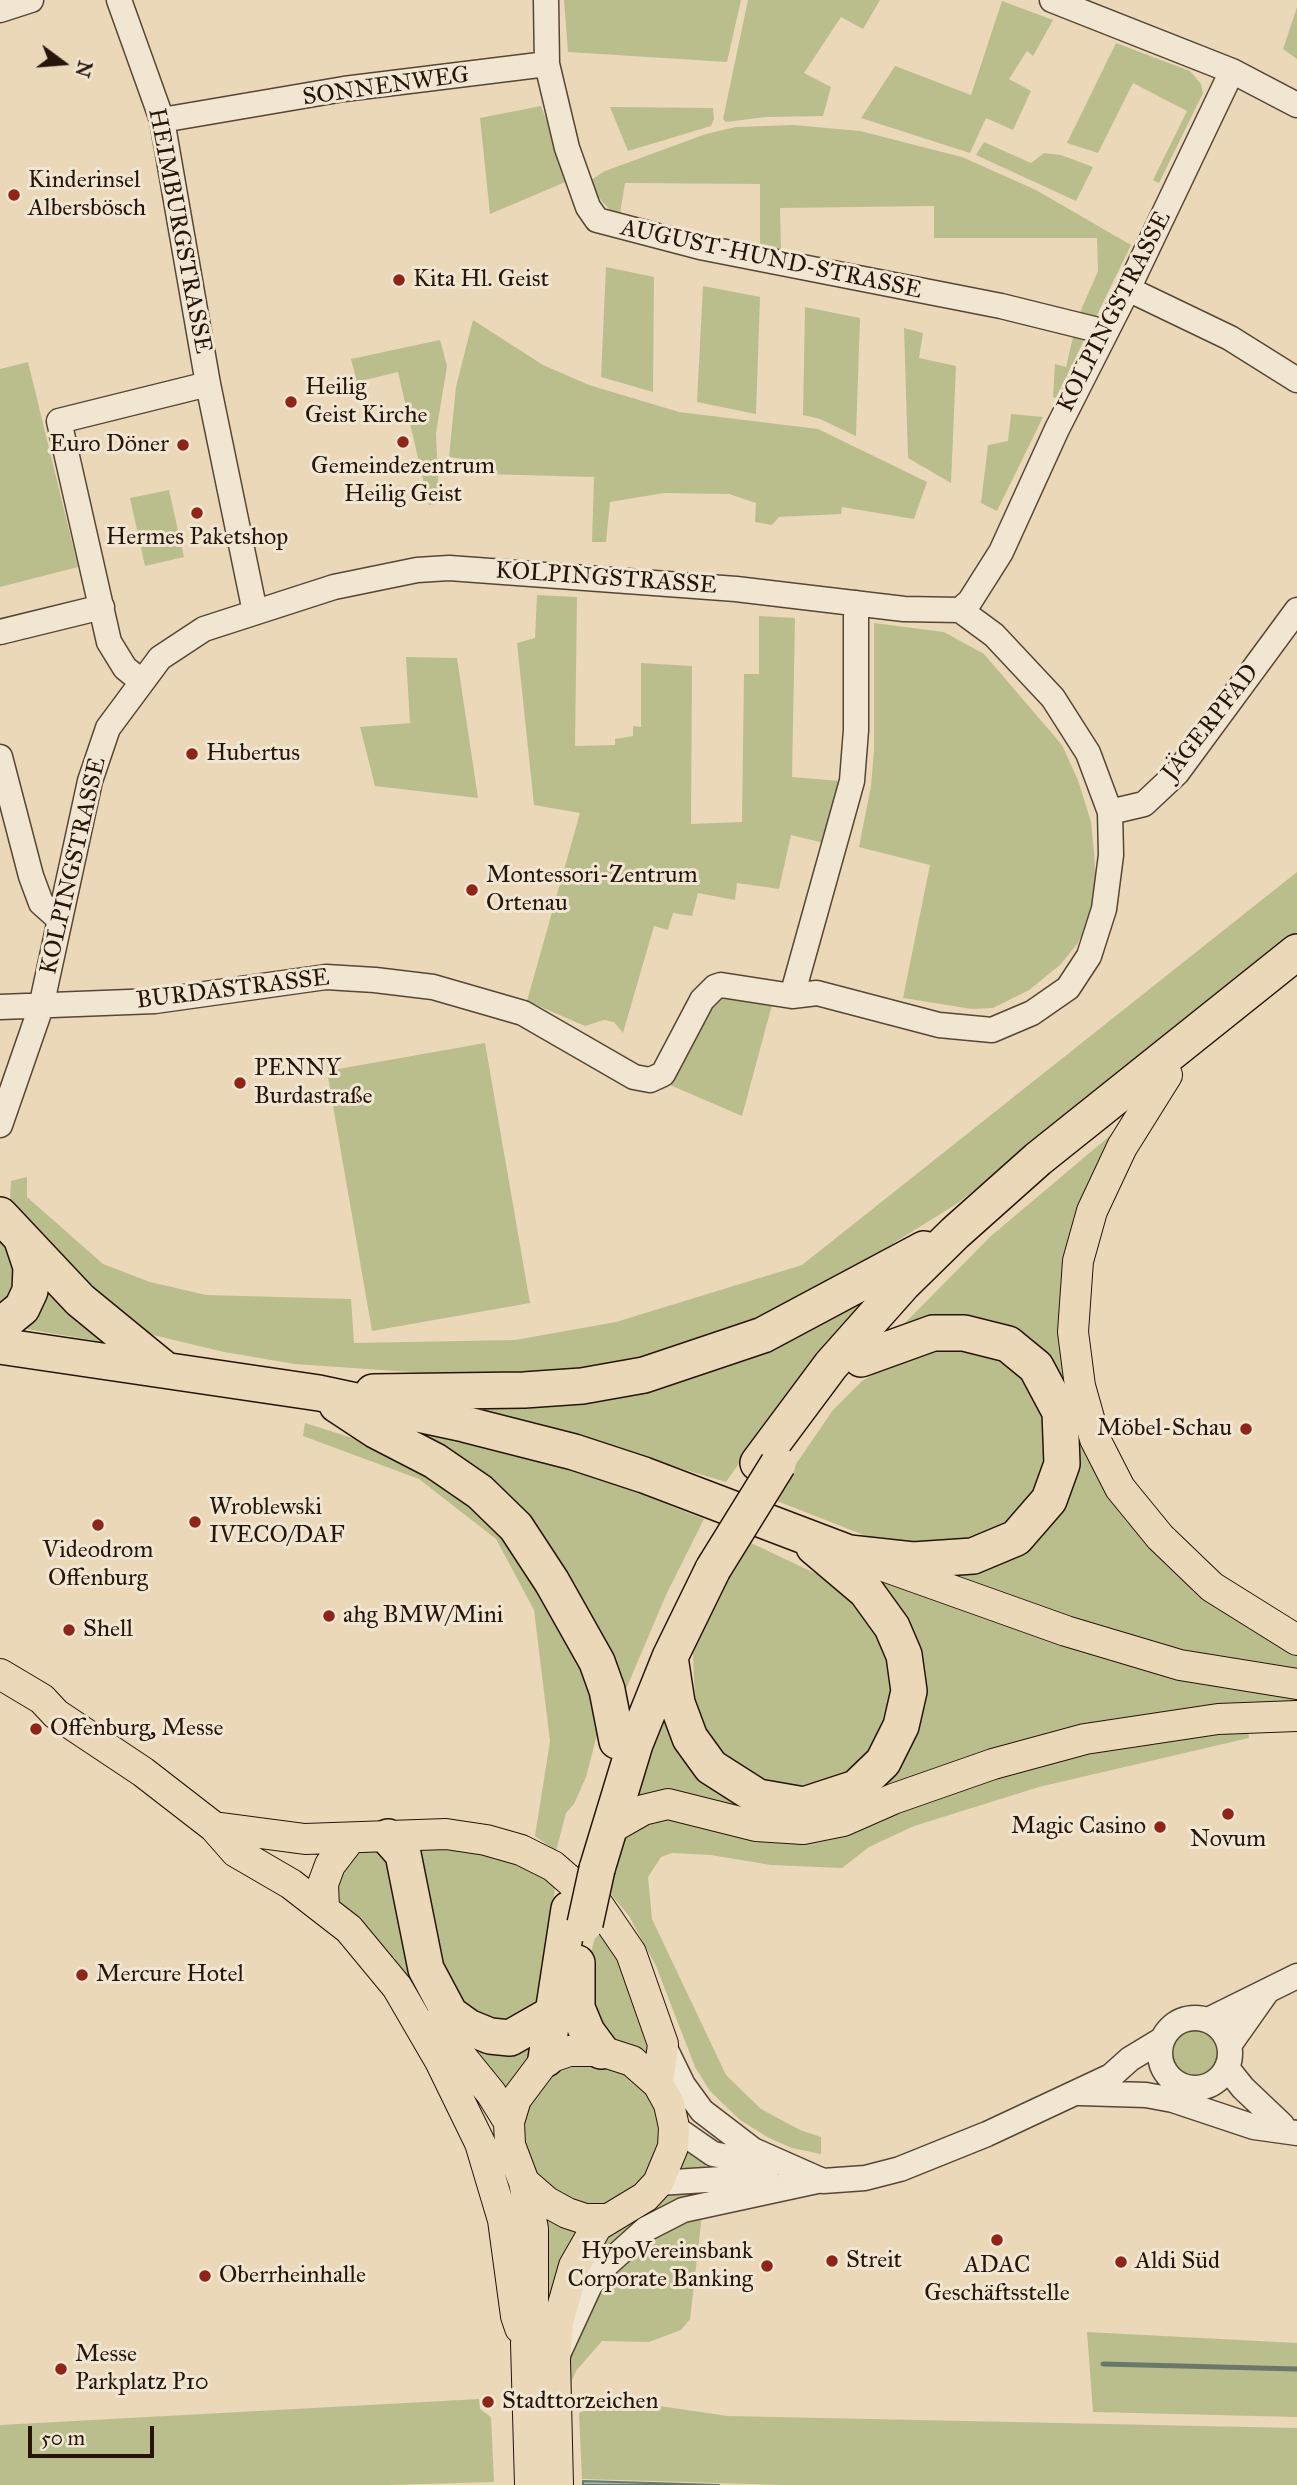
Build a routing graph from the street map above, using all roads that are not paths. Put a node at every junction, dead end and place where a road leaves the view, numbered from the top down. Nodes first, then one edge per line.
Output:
1 (31, 0) edge
2 (119, 0) edge
3 (546, 0) edge
4 (1052, 0) edge
5 (0, 10) edge
6 (547, 64) junction
7 (1232, 71) junction
8 (1297, 105) edge
9 (162, 120) junction
10 (1128, 289) junction
11 (1106, 332) junction
12 (1297, 380) edge
13 (208, 384) junction
14 (856, 603) junction
15 (102, 607) junction
16 (960, 610) junction
17 (1297, 610) edge
18 (255, 612) junction
19 (0, 632) edge
20 (141, 681) junction
21 (0, 757) edge
22 (1110, 812) junction
23 (59, 919) junction
24 (1297, 952) edge
25 (1297, 974) edge
26 (792, 996) junction
27 (0, 1006) edge
28 (41, 1007) junction
29 (1167, 1075) junction
30 (0, 1125) edge
31 (11, 1227) edge
32 (955, 1233) junction
33 (0, 1326) edge
34 (0, 1346) edge
35 (861, 1359) junction
36 (163, 1368) junction
37 (320, 1394) junction
38 (768, 1464) junction
39 (798, 1533) junction
40 (849, 1553) junction
41 (704, 1566) junction
42 (1297, 1640) edge
43 (670, 1657) junction
44 (0, 1674) edge
45 (1297, 1684) edge
46 (0, 1692) edge
47 (56, 1714) junction
48 (1297, 1716) edge
49 (617, 1741) junction
50 (214, 1827) junction
51 (608, 1830) junction
52 (388, 1837) junction
53 (350, 1839) junction
54 (589, 1863) junction
55 (324, 1908) junction
56 (577, 1916) junction
57 (1297, 1976) edge
58 (397, 1987) junction
59 (1266, 1993) junction
60 (552, 2014) junction
61 (1208, 2020) junction
62 (1163, 2039) junction
63 (663, 2044) junction
64 (601, 2051) junction
65 (1228, 2056) junction
66 (546, 2059) junction
67 (1111, 2076) junction
68 (1170, 2078) junction
69 (658, 2084) junction
70 (1203, 2088) junction
71 (1076, 2093) junction
72 (509, 2122) junction
73 (674, 2127) junction
74 (1292, 2130) edge
75 (790, 2178) junction
76 (524, 2182) junction
77 (658, 2183) junction
78 (605, 2219) junction
79 (526, 2343) junction
80 (555, 2360) junction
81 (542, 2411) junction
82 (530, 2485) edge
83 (558, 2485) edge

1 - 5 street
2 - 9 street, HEIMBURGSTRASSE
3 - 6 street
4 - 7 street
6 - 9 street, SONNENWEG
6 - 11 street, AUGUST-HUND-STRASSE
7 - 8 street
7 - 10 street, KOLPINGSTRASSE
9 - 13 street, HEIMBURGSTRASSE
10 - 11 street, KOLPINGSTRASSE
10 - 12 street
11 - 16 street, KOLPINGSTRASSE
13 - 15 street, HEIMBURGSTRASSE
13 - 18 street, HEIMBURGSTRASSE
14 - 16 street, KOLPINGSTRASSE
14 - 18 street, KOLPINGSTRASSE
14 - 26 street
15 - 19 street
15 - 20 street, HEIMBURGSTRASSE
16 - 22 street, BURDASTRASSE
17 - 22 street, JÄGERPFAD
18 - 20 street, KOLPINGSTRASSE
20 - 23 street, KOLPINGSTRASSE
21 - 23 street
22 - 26 street, BURDASTRASSE
23 - 28 street, KOLPINGSTRASSE
24 - 32 highway
25 - 29 highway
26 - 28 street, BURDASTRASSE
27 - 28 street, BURDASTRASSE
28 - 30 street, KOLPINGSTRASSE
29 - 35 highway
29 - 42 main road
31 - 33 highway
31 - 36 highway
32 - 37 highway
32 - 38 highway
34 - 36 highway
35 - 38 highway
35 - 40 highway
36 - 37 highway
37 - 39 highway
37 - 49 highway
38 - 41 highway
39 - 40 highway
39 - 43 highway
40 - 45 main road
41 - 43 highway
41 - 49 highway
43 - 51 highway
44 - 47 main road
46 - 47 main road
47 - 50 main road
48 - 51 main road
49 - 54 highway
50 - 53 main road
50 - 55 main road
51 - 54 highway
52 - 53 main road
52 - 60 highway
52 - 63 main road
53 - 55 main road
54 - 56 highway, bridge
55 - 58 main road
56 - 60 highway
56 - 64 highway
57 - 59 street
58 - 72 main road
58 - 79 main road
59 - 61 street
59 - 65 street
60 - 66 highway
61 - 62 street
61 - 65 street
62 - 67 street
62 - 68 street
63 - 69 main road
63 - 75 street
64 - 66 main road
64 - 69 main road
65 - 70 street
65 - 74 street
66 - 72 main road
67 - 68 street
67 - 71 street
68 - 70 street
69 - 73 main road
70 - 74 street
71 - 74 street
71 - 75 street
72 - 76 main road
73 - 75 street
73 - 77 main road
75 - 77 street
75 - 80 street
76 - 78 main road
76 - 79 main road
77 - 78 main road
78 - 80 main road
79 - 81 main road
80 - 81 main road
81 - 82 main road
81 - 83 main road

